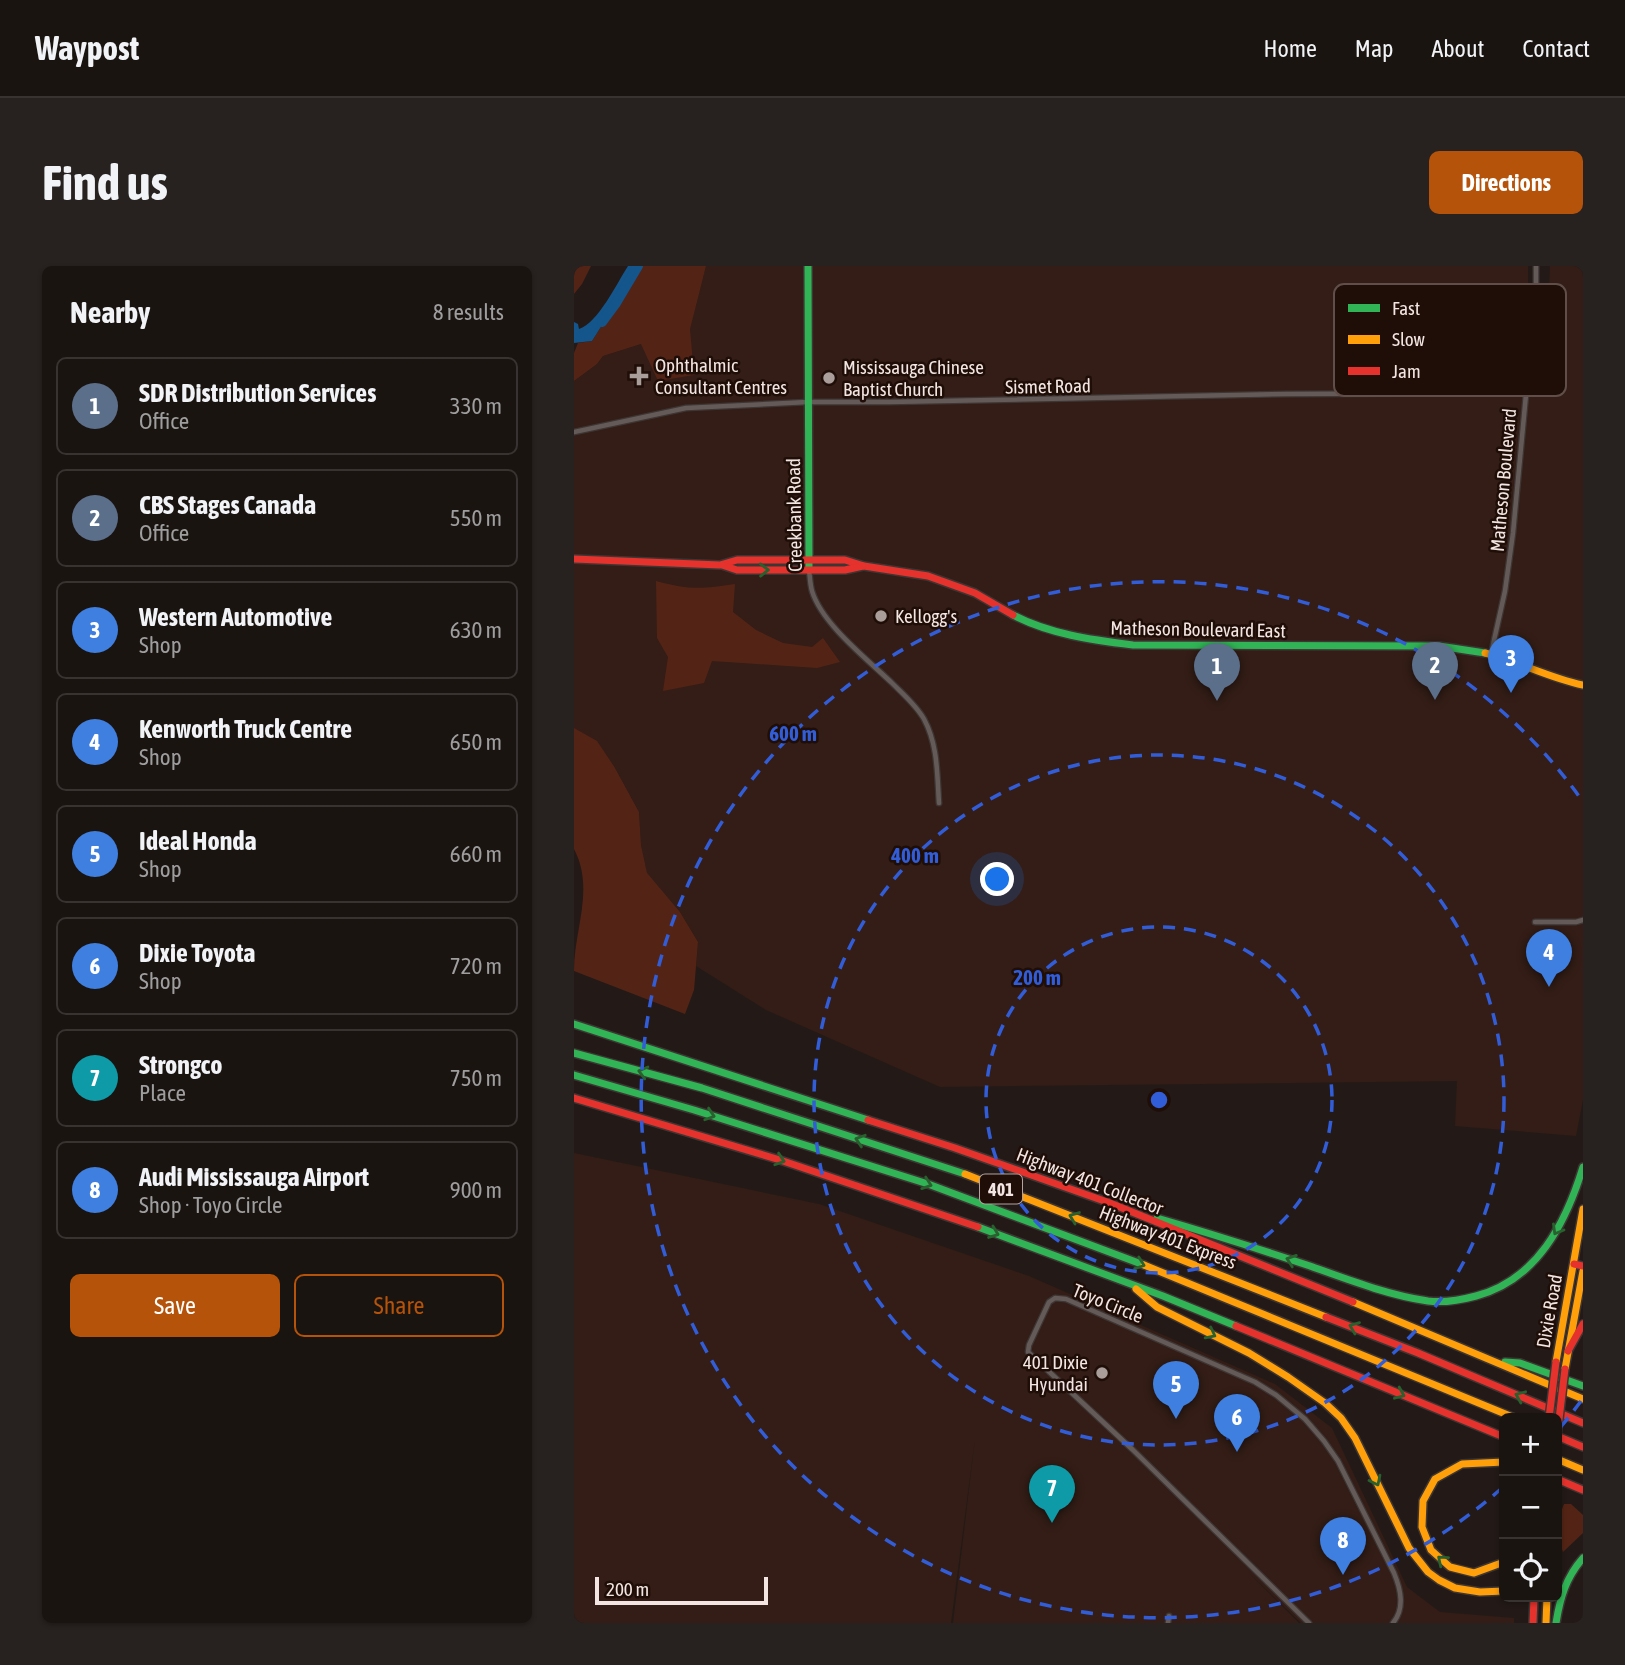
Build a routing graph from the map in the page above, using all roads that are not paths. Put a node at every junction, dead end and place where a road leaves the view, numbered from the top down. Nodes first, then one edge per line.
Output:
1 (808, 266) edge
2 (1536, 266) edge
3 (1536, 284) edge
4 (1334, 394) edge
5 (1526, 396) edge
6 (808, 402) junction
7 (574, 432) edge
8 (574, 559) edge
9 (809, 560) junction
10 (720, 565) junction
11 (863, 566) junction
12 (809, 570) junction
13 (1491, 654) junction
14 (1583, 685) edge
15 (939, 803) dead end
16 (1535, 922) dead end
17 (1583, 922) edge
18 (574, 1024) edge
19 (574, 1053) edge
20 (574, 1075) edge
21 (574, 1098) edge
22 (1583, 1167) edge
23 (1110, 1203) junction
24 (1583, 1209) edge
25 (1574, 1264) junction
26 (1583, 1266) edge
27 (1583, 1271) edge
28 (1132, 1286) junction
29 (1583, 1324) edge
30 (1568, 1351) junction
31 (1493, 1360) junction
32 (1583, 1387) edge
33 (1583, 1399) edge
34 (1503, 1413) edge
35 (1550, 1413) edge
36 (1560, 1413) edge
37 (1583, 1423) edge
38 (1499, 1435) edge
39 (1562, 1438) edge
40 (1583, 1447) edge
41 (1562, 1461) edge
42 (1499, 1462) edge
43 (1583, 1470) edge
44 (1562, 1481) edge
45 (1583, 1490) edge
46 (1583, 1558) edge
47 (1499, 1564) edge
48 (1499, 1591) edge
49 (1534, 1602) edge
50 (1547, 1602) edge
51 (1169, 1616) dead end
52 (1168, 1623) edge
53 (1309, 1623) edge
54 (1393, 1623) edge
55 (1533, 1623) edge
56 (1546, 1623) edge
57 (1556, 1623) edge

1 - 6 main road, Creekbank Road
2 - 3 street, Matheson Boulevard
4 - 6 street, Sismet Road
5 - 13 street, Matheson Boulevard
6 - 7 street, Sismet Road
6 - 9 main road, Creekbank Road
8 - 10 main road, Matheson Boulevard East
9 - 10 main road, Matheson Boulevard East
9 - 11 main road, Matheson Boulevard East
9 - 12 main road, Creekbank Road
10 -> 12 main road, Matheson Boulevard East
11 - 12 main road, Matheson Boulevard East
11 - 13 main road, Matheson Boulevard East
12 - 15 street, Creekbank Road
13 - 14 main road, Matheson Boulevard East
16 - 17 street
18 - 23 main road, Highway 401 Collector / 401
37 -> 19 main road, Highway 401 Express / 401
20 -> 34 main road, Highway 401 Express / 401
21 -> 28 main road, 401
22 -> 23 main road
23 - 31 main road, Highway 401 Collector / 401
24 - 25 main road, Dixie Road
25 - 26 main road
25 - 35 main road, Dixie Road, bridge
27 - 30 main road, Dixie Road
28 -> 38 main road, 401
28 -> 48 main road
29 - 30 main road
30 - 36 main road, Dixie Road, bridge
31 - 32 main road
31 - 33 main road, Highway 401 Collector / 401
39 - 40 main road
41 - 43 main road
47 -> 42 main road
44 - 45 main road
46 - 57 main road
49 - 55 main road
50 - 56 main road
51 - 52 street
53 - 54 street, Toyo Circle

